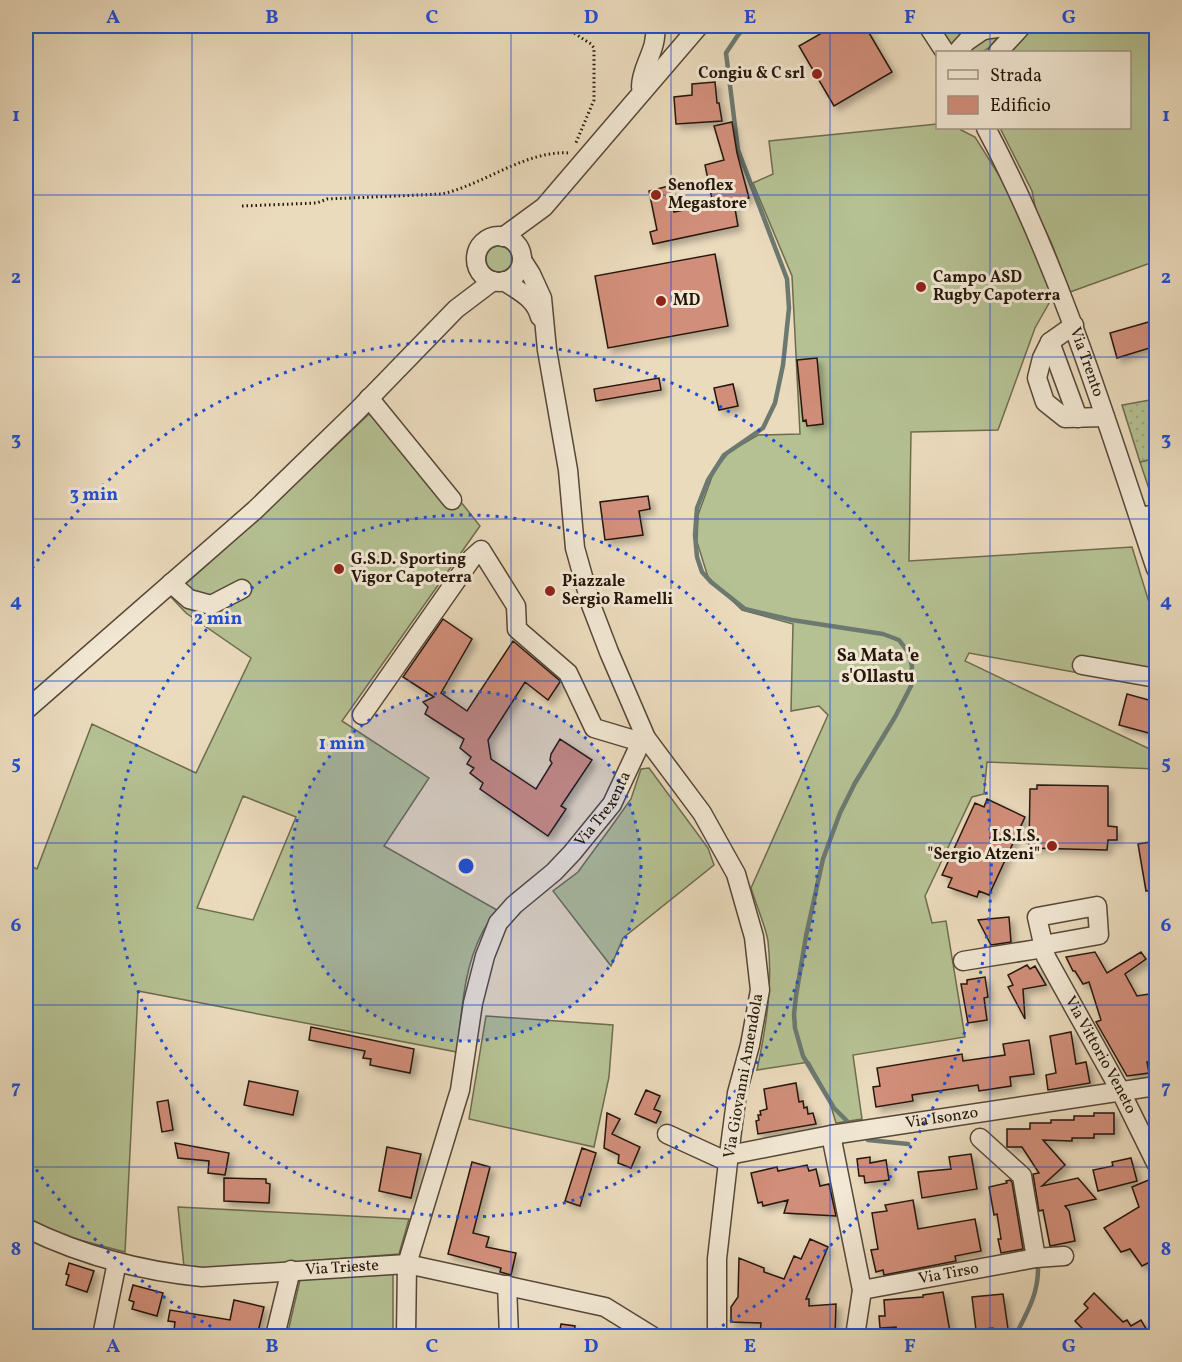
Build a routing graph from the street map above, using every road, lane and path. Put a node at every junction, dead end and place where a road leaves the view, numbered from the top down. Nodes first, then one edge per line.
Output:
1 (563, 26) edge
2 (655, 26) edge
3 (699, 26) edge
4 (928, 26) edge
5 (965, 26) edge
6 (1011, 26) edge
7 (1022, 26) edge
8 (984, 30) junction
9 (944, 51) edge
10 (958, 51) edge
11 (999, 51) edge
12 (641, 92) junction
13 (987, 129) edge
14 (997, 129) edge
15 (1011, 174) junction
16 (242, 206) dead end
17 (544, 207) junction
18 (503, 237) junction
19 (521, 256) junction
20 (477, 267) junction
21 (499, 281) junction
22 (456, 309) junction
23 (1074, 324) junction
24 (543, 327) junction
25 (1050, 342) junction
26 (369, 398) junction
27 (1105, 417) junction
28 (1078, 418) junction
29 (452, 500) dead end
30 (1148, 515) edge
31 (1156, 569) edge
32 (171, 583) junction
33 (242, 589) dead end
34 (1082, 665) dead end
35 (1156, 678) edge
36 (26, 710) edge
37 (362, 716) dead end
38 (643, 740) junction
39 (963, 961) dead end
40 (1156, 1086) edge
41 (1121, 1092) junction
42 (667, 1134) dead end
43 (831, 1135) junction
44 (980, 1138) dead end
45 (729, 1158) junction
46 (1156, 1163) edge
47 (26, 1228) edge
48 (1064, 1256) dead end
49 (1036, 1258) junction
50 (117, 1262) junction
51 (407, 1264) junction
52 (291, 1270) junction
53 (507, 1285) junction
54 (862, 1290) junction
55 (102, 1336) edge
56 (275, 1336) edge
57 (406, 1336) edge
58 (509, 1336) edge
59 (652, 1336) edge
60 (717, 1336) edge
61 (855, 1336) edge

1 - 16 path
2 - 12 street
3 - 12 street
4 - 9 street
5 - 8 street
6 - 8 street
7 - 11 street
8 - 10 street
12 - 17 street
13 - 15 street, Via Trento
14 - 15 street
15 - 23 street, Via Trento
17 - 18 street
17 - 19 street
18 - 19 street
18 - 20 street
19 - 21 street
19 - 24 street
20 - 21 street
20 - 22 street
21 - 22 street
21 - 24 street
22 - 26 street
23 - 25 street
23 - 27 street, Via Trento
24 - 38 street
25 - 28 street
25 - 28 street
26 - 29 street
26 - 32 street
27 - 28 street
27 - 30 street, Via Trento
30 - 31 street, Via Trento
32 - 33 street
32 - 36 street
34 - 35 street
37 - 38 street
38 - 45 street, Via Giovanni Amendola
38 - 51 street, Via Trexenta
39 - 41 street, Via Vittorio Veneto
40 - 41 street, Via Isonzo
41 - 43 street, Via Isonzo
41 - 46 street, Via Vittorio Veneto
42 - 45 street
43 - 45 street, Via Isonzo
43 - 54 street
44 - 49 street
45 - 60 street, Via Giovanni Amendola
47 - 50 street, Via Trieste
48 - 49 street, Via Tirso
49 - 54 street, Via Tirso
50 - 52 street, Via Trieste
50 - 55 street
51 - 52 street, Via Trieste
51 - 53 street, Via Trieste
51 - 57 street, Via Trexenta
52 - 56 street
53 - 58 street
53 - 59 street, Via Trieste
54 - 61 street

